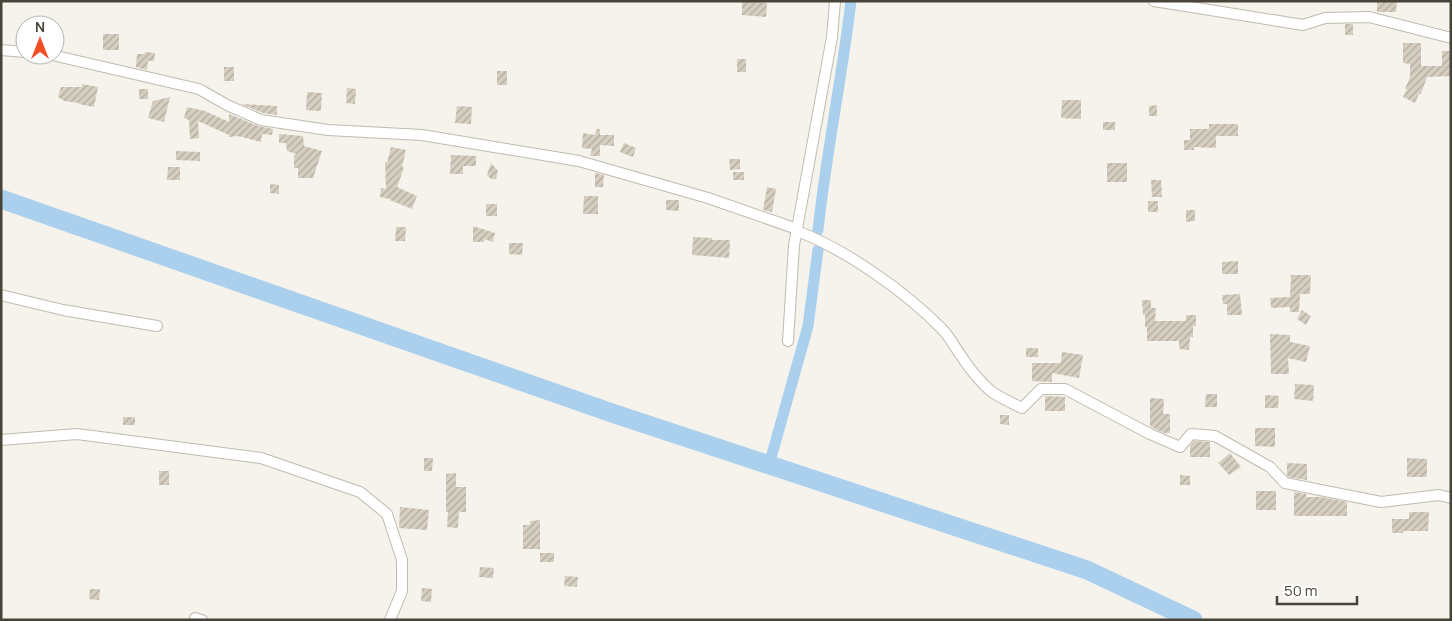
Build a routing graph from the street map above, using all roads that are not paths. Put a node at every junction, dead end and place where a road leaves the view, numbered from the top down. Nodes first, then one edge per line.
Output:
1 (835, 1) edge
2 (1155, 1) edge
3 (1451, 38) edge
4 (1, 50) edge
5 (15, 51) edge
6 (65, 58) edge
7 (797, 230) junction
8 (1, 295) edge
9 (157, 326) dead end
10 (788, 341) dead end
11 (1, 440) edge
12 (1451, 498) edge
13 (390, 620) edge

1 - 7 street
2 - 3 street
4 - 5 street
6 - 7 street
7 - 10 street
7 - 12 street
8 - 9 street
11 - 13 street

